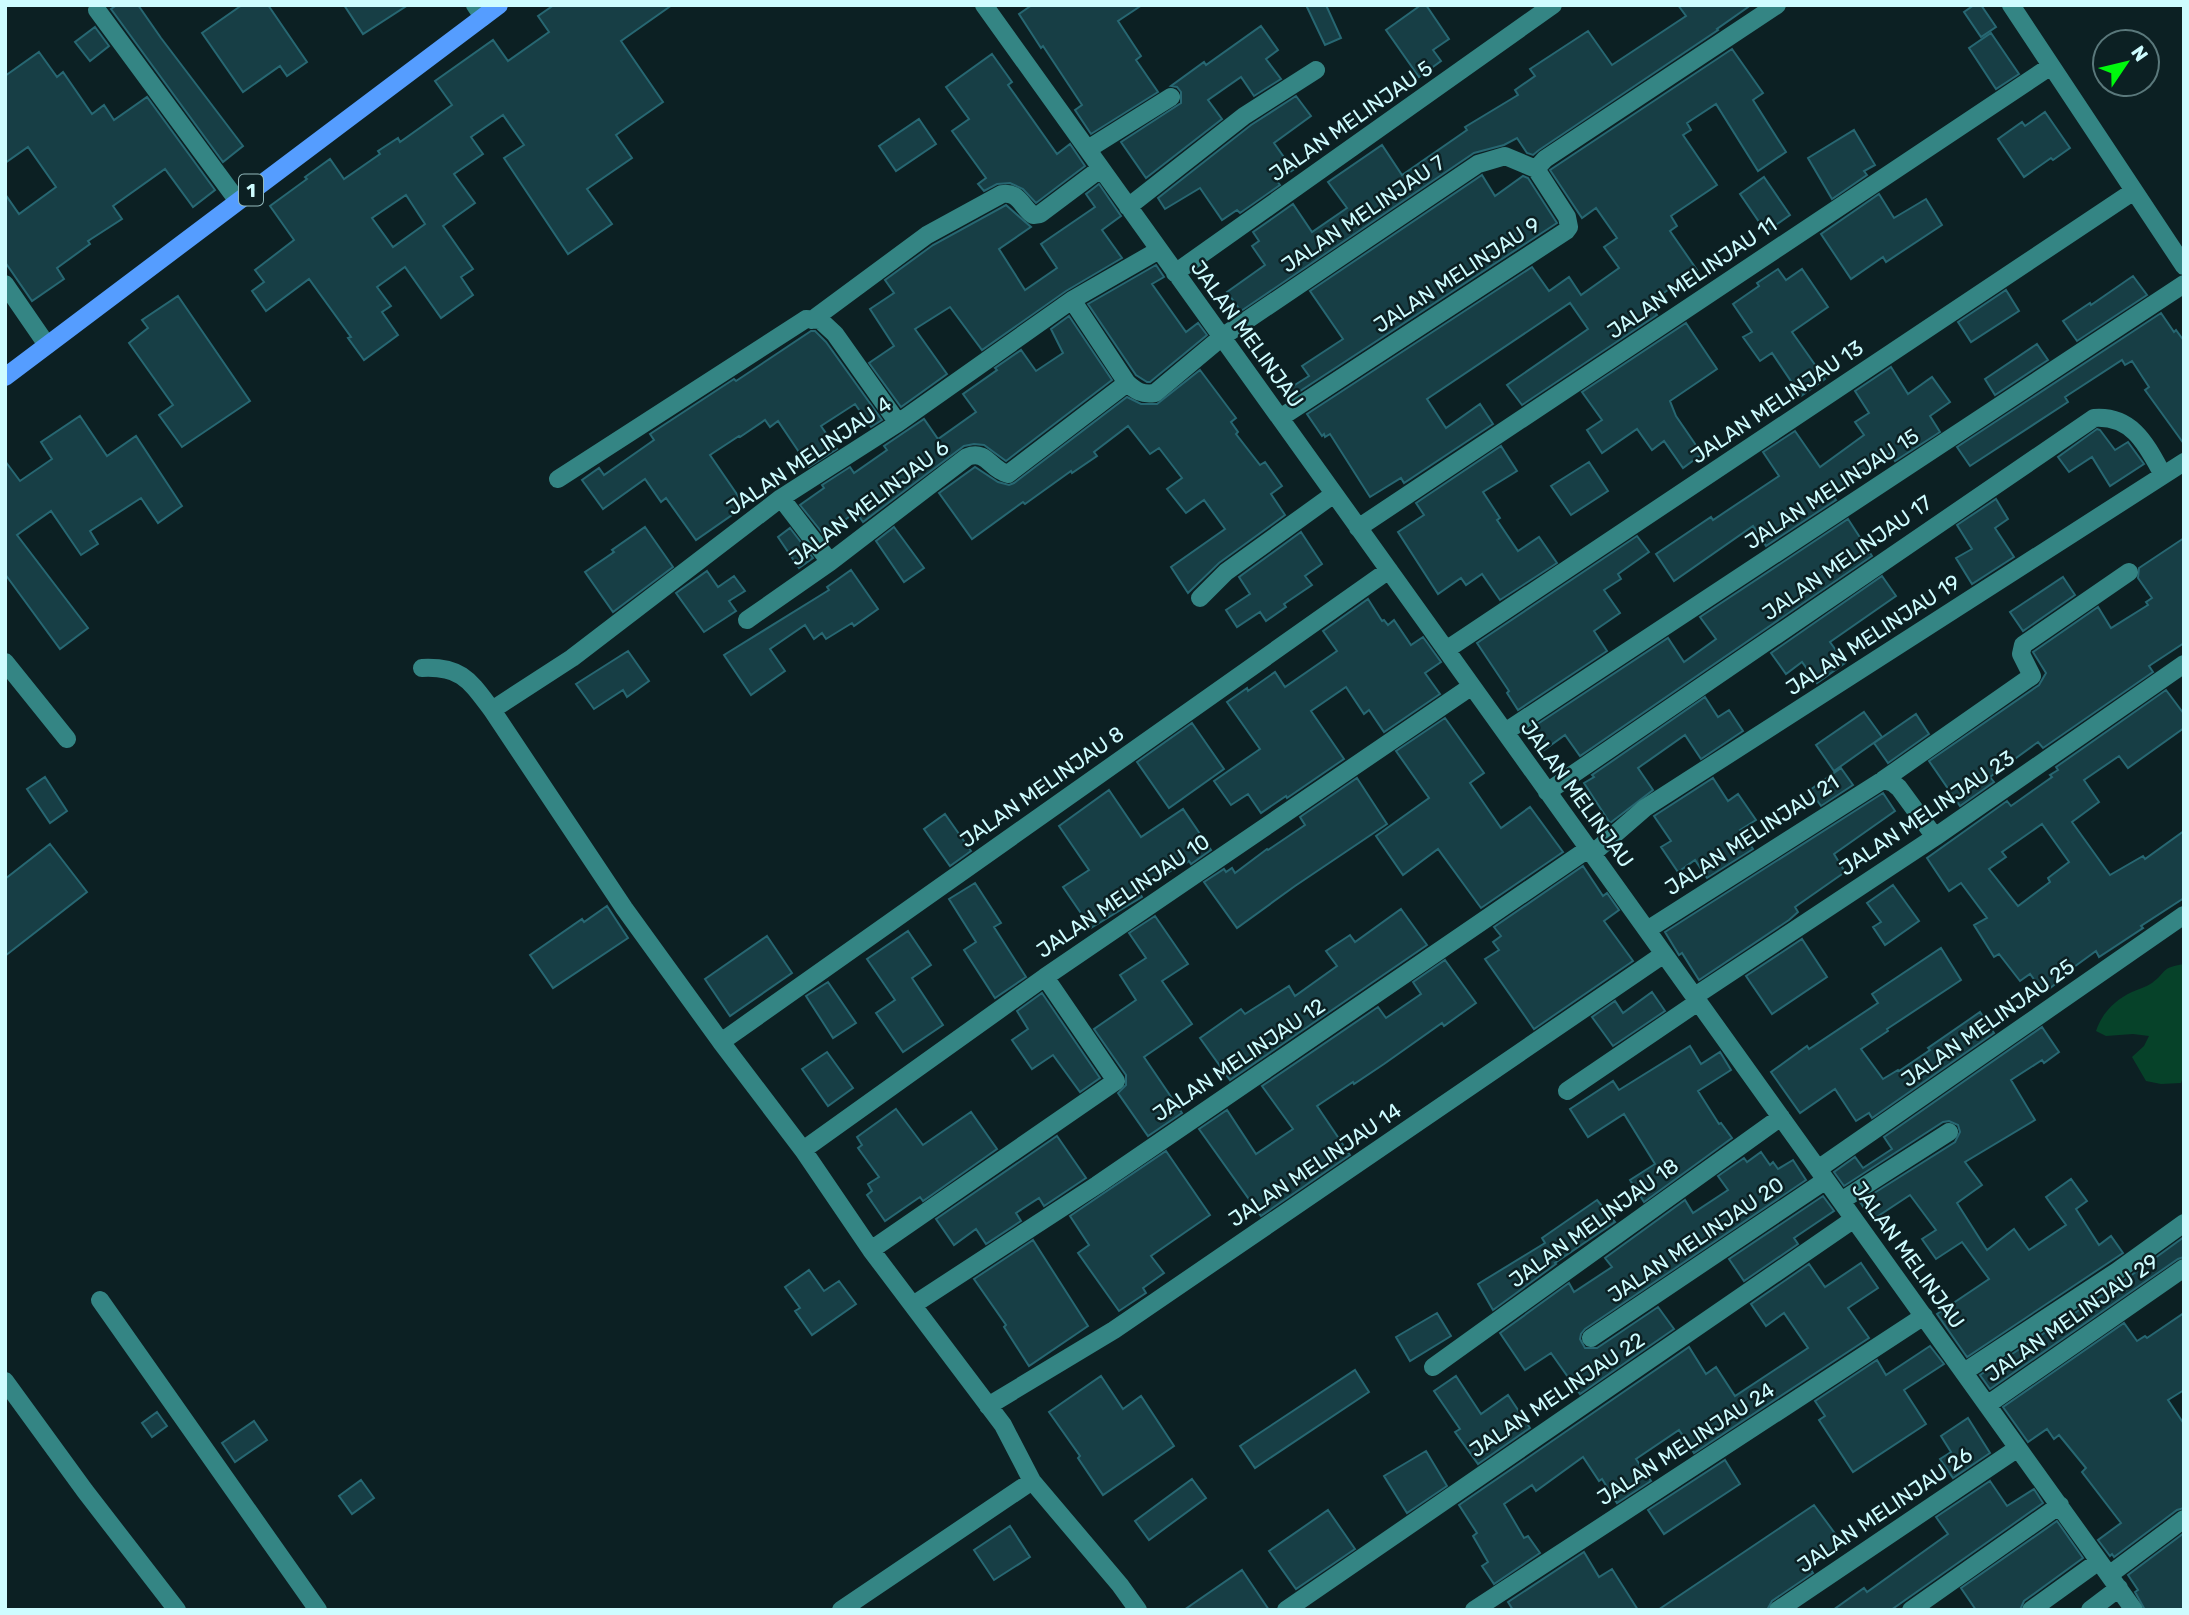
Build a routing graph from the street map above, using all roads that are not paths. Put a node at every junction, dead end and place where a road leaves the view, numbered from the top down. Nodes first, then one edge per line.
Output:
1 (499, 5) edge
2 (984, 5) edge
3 (1553, 5) edge
4 (1777, 5) edge
5 (2011, 5) edge
6 (97, 10) dead end
7 (479, 11) edge
8 (2052, 66) junction
9 (1315, 70) dead end
10 (1171, 97) dead end
11 (1088, 149) junction
12 (1100, 169) junction
13 (1536, 169) junction
14 (2134, 191) junction
15 (237, 201) junction
16 (1128, 207) junction
17 (1159, 250) junction
18 (2184, 266) edge
19 (1175, 273) junction
20 (5, 284) edge
21 (2184, 284) edge
22 (1072, 300) junction
23 (812, 320) junction
24 (1222, 337) junction
25 (47, 345) junction
26 (5, 377) edge
27 (1127, 383) junction
28 (1280, 418) junction
29 (898, 423) junction
30 (2184, 462) edge
31 (2163, 475) junction
32 (558, 479) dead end
33 (1334, 494) junction
34 (781, 498) junction
35 (1358, 528) junction
36 (830, 562) junction
37 (1389, 570) junction
38 (2129, 572) dead end
39 (1200, 598) dead end
40 (747, 620) dead end
41 (1446, 650) junction
42 (5, 662) edge
43 (2184, 664) edge
44 (422, 668) dead end
45 (1472, 686) junction
46 (492, 710) junction
47 (1505, 732) junction
48 (67, 739) dead end
49 (1883, 780) junction
50 (1547, 792) junction
51 (1935, 836) junction
52 (1590, 851) junction
53 (2184, 915) edge
54 (1647, 930) junction
55 (1664, 954) junction
56 (1045, 977) junction
57 (1696, 999) junction
58 (721, 1042) junction
59 (1567, 1091) dead end
60 (1781, 1117) junction
61 (1949, 1132) dead end
62 (803, 1150) junction
63 (1822, 1174) junction
64 (1841, 1201) junction
65 (1854, 1219) junction
66 (2184, 1223) edge
67 (871, 1250) junction
68 (2184, 1268) edge
69 (100, 1300) dead end
70 (913, 1305) junction
71 (1924, 1316) junction
72 (1591, 1338) dead end
73 (1433, 1367) dead end
74 (1964, 1372) junction
75 (5, 1381) edge
76 (1987, 1405) junction
77 (988, 1406) junction
78 (2018, 1448) junction
79 (1032, 1481) junction
80 (2060, 1505) junction
81 (2184, 1519) edge
82 (2109, 1575) junction
83 (177, 1610) edge
84 (318, 1610) edge
85 (841, 1610) edge
86 (1138, 1610) edge
87 (1286, 1610) edge
88 (1474, 1610) edge
89 (1778, 1610) edge
90 (1911, 1610) edge
91 (2031, 1610) edge
92 (2090, 1610) edge
93 (2134, 1610) edge

1 - 7 main road, 1
2 - 11 street, JALAN MELINJAU
3 - 19 street, JALAN MELINJAU 5
4 - 13 street
5 - 8 street
6 - 15 street
7 - 15 main road, 1
8 - 14 street
8 - 35 street, JALAN MELINJAU 11
9 - 16 street
10 - 11 street
11 - 12 street, JALAN MELINJAU
12 - 16 street, JALAN MELINJAU
12 - 23 street
13 - 24 street, JALAN MELINJAU 7
13 - 28 street, JALAN MELINJAU 9
14 - 18 street
14 - 41 street, JALAN MELINJAU 13
15 - 25 main road, 1
16 - 17 street, JALAN MELINJAU
17 - 19 street, JALAN MELINJAU
17 - 22 street, JALAN MELINJAU 4
19 - 24 street, JALAN MELINJAU
20 - 25 street
21 - 47 street, JALAN MELINJAU 15
22 - 27 street
22 - 29 street, JALAN MELINJAU 4
23 - 29 street
23 - 32 street
24 - 27 street
24 - 28 street, JALAN MELINJAU
25 - 26 main road, 1
27 - 36 street, JALAN MELINJAU 6
28 - 33 street, JALAN MELINJAU
29 - 34 street, JALAN MELINJAU 4
30 - 31 street, JALAN MELINJAU 19
31 - 50 street, JALAN MELINJAU 17
31 - 52 street, JALAN MELINJAU 19
33 - 35 street, JALAN MELINJAU
33 - 39 street
34 - 36 street
34 - 46 street, JALAN MELINJAU 4
35 - 37 street, JALAN MELINJAU
36 - 40 street, JALAN MELINJAU 6
37 - 41 street, JALAN MELINJAU
37 - 58 street, JALAN MELINJAU 8
38 - 49 street, JALAN MELINJAU 21
41 - 45 street, JALAN MELINJAU
42 - 48 street
43 - 51 street, JALAN MELINJAU 23
44 - 46 street
45 - 47 street, JALAN MELINJAU
45 - 56 street, JALAN MELINJAU 10
46 - 58 street
47 - 50 street, JALAN MELINJAU
49 - 51 street
49 - 54 street, JALAN MELINJAU 21
50 - 52 street, JALAN MELINJAU
51 - 57 street, JALAN MELINJAU 23
52 - 54 street, JALAN MELINJAU
52 - 70 street, JALAN MELINJAU 12
53 - 63 street, JALAN MELINJAU 25
54 - 55 street, JALAN MELINJAU
55 - 57 street, JALAN MELINJAU
55 - 77 street, JALAN MELINJAU 14
56 - 62 street, JALAN MELINJAU 10
56 - 67 street
57 - 59 street, JALAN MELINJAU 23
57 - 60 street, JALAN MELINJAU
58 - 62 street
60 - 63 street, JALAN MELINJAU
60 - 73 street, JALAN MELINJAU 18
61 - 64 street
62 - 67 street
63 - 64 street, JALAN MELINJAU
63 - 72 street, JALAN MELINJAU 20
64 - 65 street, JALAN MELINJAU
65 - 71 street, JALAN MELINJAU
65 - 87 street, JALAN MELINJAU 22
66 - 74 street
67 - 70 street
68 - 76 street, JALAN MELINJAU 29
69 - 84 street
70 - 77 street
71 - 74 street, JALAN MELINJAU
71 - 88 street, JALAN MELINJAU 24
74 - 76 street, JALAN MELINJAU
75 - 83 street
76 - 78 street, JALAN MELINJAU
77 - 79 street
78 - 80 street, JALAN MELINJAU
78 - 89 street, JALAN MELINJAU 26
79 - 85 street
79 - 86 street
80 - 82 street, JALAN MELINJAU
80 - 90 street
81 - 82 street
82 - 91 street
82 - 92 street
82 - 93 street, JALAN MELINJAU

